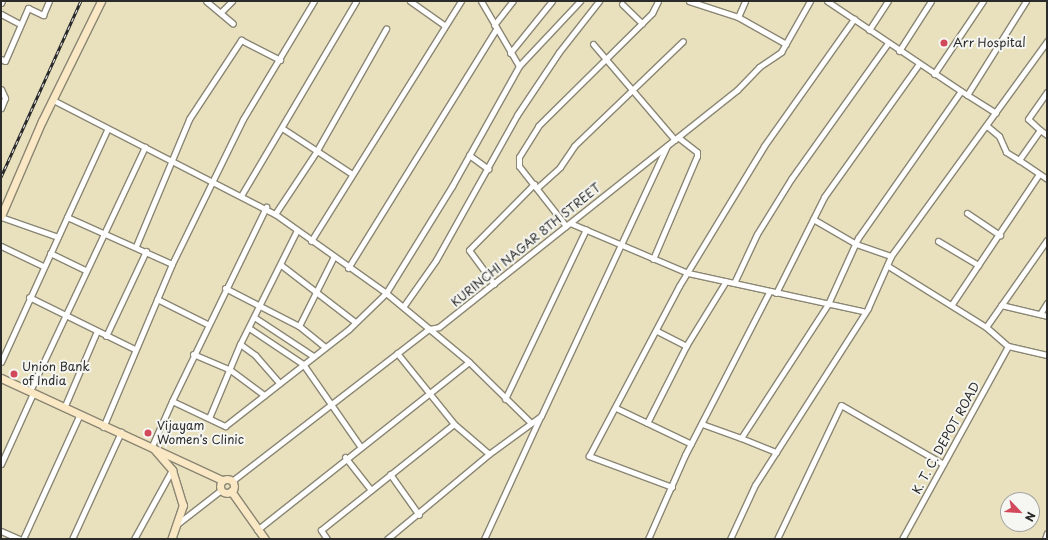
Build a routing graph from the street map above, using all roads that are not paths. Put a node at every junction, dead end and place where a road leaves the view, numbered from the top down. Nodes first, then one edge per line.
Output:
1 (49, 1) edge
2 (101, 1) edge
3 (206, 1) edge
4 (232, 1) edge
5 (314, 1) edge
6 (356, 1) edge
7 (410, 1) edge
8 (461, 1) edge
9 (481, 1) edge
10 (513, 1) edge
11 (552, 1) edge
12 (580, 1) edge
13 (600, 1) edge
14 (658, 1) edge
15 (689, 1) edge
16 (745, 1) edge
17 (810, 1) edge
18 (827, 1) edge
19 (839, 1) edge
20 (888, 1) edge
21 (931, 1) edge
22 (983, 1) edge
23 (1026, 1) edge
24 (704, 3) edge
25 (622, 4) dead end
26 (836, 7) junction
27 (221, 12) junction
28 (1, 14) edge
29 (738, 17) junction
30 (854, 19) junction
31 (642, 23) junction
32 (20, 24) junction
33 (233, 24) dead end
34 (444, 25) junction
35 (495, 27) junction
36 (386, 29) dead end
37 (869, 30) junction
38 (683, 41) dead end
39 (1047, 41) edge
40 (888, 43) junction
41 (593, 44) dead end
42 (786, 44) junction
43 (899, 51) junction
44 (510, 53) junction
45 (606, 58) junction
46 (1, 59) edge
47 (280, 60) junction
48 (919, 64) junction
49 (519, 66) junction
50 (934, 74) junction
51 (634, 88) junction
52 (1, 89) edge
53 (961, 91) junction
54 (1047, 92) edge
55 (967, 95) junction
56 (53, 100) junction
57 (1, 108) edge
58 (996, 113) junction
59 (987, 126) junction
60 (282, 128) junction
61 (107, 130) junction
62 (1040, 130) junction
63 (1047, 135) edge
64 (677, 138) junction
65 (668, 145) junction
66 (145, 147) junction
67 (316, 152) junction
68 (468, 155) junction
69 (1019, 160) junction
70 (174, 161) junction
71 (488, 170) junction
72 (352, 174) junction
73 (1039, 174) junction
74 (1047, 179) edge
75 (214, 180) junction
76 (535, 186) junction
77 (242, 194) junction
78 (266, 207) junction
79 (967, 213) dead end
80 (276, 214) junction
81 (1, 217) edge
82 (67, 217) junction
83 (813, 219) junction
84 (568, 224) junction
85 (586, 229) junction
86 (297, 230) junction
87 (104, 232) junction
88 (1000, 234) junction
89 (58, 237) junction
90 (938, 240) dead end
91 (1047, 240) edge
92 (312, 241) junction
93 (620, 243) junction
94 (856, 244) junction
95 (1, 246) edge
96 (136, 246) junction
97 (146, 252) junction
98 (50, 253) junction
99 (891, 256) junction
100 (334, 258) junction
101 (653, 259) junction
102 (172, 264) junction
103 (281, 265) junction
104 (978, 265) junction
105 (43, 266) junction
106 (888, 266) junction
107 (348, 268) junction
108 (85, 270) junction
109 (688, 273) junction
110 (726, 281) junction
111 (734, 282) junction
112 (494, 284) junction
113 (225, 288) junction
114 (317, 291) junction
115 (769, 292) junction
116 (386, 293) junction
117 (776, 293) junction
118 (29, 297) junction
119 (157, 299) junction
120 (1047, 303) edge
121 (828, 304) junction
122 (952, 304) junction
123 (1001, 305) junction
124 (260, 306) junction
125 (403, 307) junction
126 (863, 311) junction
127 (1040, 314) junction
128 (63, 316) junction
129 (1047, 316) edge
130 (254, 318) junction
131 (355, 322) junction
132 (207, 324) junction
133 (299, 326) junction
134 (986, 326) junction
135 (249, 328) junction
136 (429, 329) junction
137 (98, 331) junction
138 (657, 331) junction
139 (106, 336) junction
140 (240, 344) junction
141 (686, 346) junction
142 (1008, 346) junction
143 (326, 347) junction
144 (134, 350) junction
145 (397, 353) junction
146 (193, 354) junction
147 (1047, 355) edge
148 (313, 356) junction
149 (1, 362) edge
150 (470, 362) junction
151 (303, 364) junction
152 (229, 369) junction
153 (1, 378) edge
154 (279, 383) junction
155 (32, 392) junction
156 (429, 393) junction
157 (264, 395) junction
158 (505, 399) junction
159 (172, 401) junction
160 (330, 405) junction
161 (64, 408) junction
162 (616, 408) junction
163 (79, 416) junction
164 (541, 416) junction
165 (209, 418) junction
166 (531, 423) junction
167 (647, 423) junction
168 (454, 424) junction
169 (702, 424) junction
170 (103, 426) junction
171 (121, 432) junction
172 (741, 438) junction
173 (691, 444) junction
174 (152, 446) junction
175 (360, 446) junction
176 (776, 452) junction
177 (489, 454) junction
178 (345, 457) junction
179 (1, 464) edge
180 (943, 464) junction
181 (172, 470) junction
182 (390, 474) junction
183 (222, 480) junction
184 (232, 481) junction
185 (672, 487) junction
186 (221, 490) junction
187 (371, 490) junction
188 (231, 491) junction
189 (419, 515) junction
190 (176, 525) junction
191 (1, 530) edge
192 (257, 530) junction
193 (1047, 533) edge
194 (19, 539) edge
195 (23, 539) edge
196 (72, 539) edge
197 (134, 539) edge
198 (171, 539) edge
199 (264, 539) edge
200 (327, 539) edge
201 (387, 539) edge
202 (484, 539) edge
203 (648, 539) edge
204 (730, 539) edge
205 (777, 539) edge
206 (902, 539) edge
207 (1044, 539) edge

1 - 32 street
2 - 56 street
3 - 27 street
4 - 27 street
5 - 47 street
6 - 60 street
7 - 34 street
8 - 34 street
9 - 35 street
10 - 35 street
11 - 44 street
12 - 49 street
13 - 71 street
14 - 31 street
15 - 24 street
16 - 29 street
17 - 42 street, KURINCHI NAGAR 8TH STREET
18 - 26 street
19 - 26 street
20 - 37 street
21 - 43 street
22 - 50 street
23 - 55 street
24 - 29 street
25 - 31 street
26 - 30 street
27 - 33 street
28 - 32 street
29 - 42 street
30 - 37 street
30 - 109 street
31 - 45 street
32 - 46 street
34 - 72 street
35 - 44 street
35 - 107 street
36 - 67 street
37 - 40 street
38 - 51 street
39 - 58 street
40 - 43 street
40 - 111 street
41 - 45 street
42 - 64 street, KURINCHI NAGAR 8TH STREET
43 - 48 street
44 - 49 street
45 - 51 street
45 - 76 street
47 - 70 street
47 - 75 street
48 - 50 street
48 - 83 street
49 - 68 street
50 - 53 street
51 - 64 street
51 - 76 street
52 - 57 street
53 - 55 street
53 - 94 street
54 - 62 street
55 - 58 street
56 - 61 street
56 - 81 street
58 - 59 street
59 - 69 street
59 - 99 street
60 - 67 street
60 - 77 street
61 - 66 street
61 - 82 street
62 - 63 street
62 - 69 street
64 - 65 street, KURINCHI NAGAR 8TH STREET
64 - 101 street
65 - 84 street, KURINCHI NAGAR 8TH STREET
65 - 93 street
66 - 70 street
66 - 87 street
67 - 72 street
67 - 80 street
68 - 71 street
68 - 116 street
69 - 73 street
70 - 75 street
70 - 96 street
71 - 125 street
72 - 92 street
73 - 74 street
73 - 88 street
75 - 77 street
75 - 102 street
76 - 84 street
76 - 112 street
77 - 78 street
78 - 80 street
78 - 113 street
79 - 88 street
80 - 86 street
81 - 89 street
82 - 87 street
82 - 89 street
83 - 94 street
83 - 117 street
84 - 85 street
84 - 112 street, KURINCHI NAGAR 8TH STREET
85 - 93 street
85 - 158 street
86 - 92 street
86 - 103 street
87 - 96 street
87 - 108 street
88 - 104 street
89 - 98 street
90 - 104 street
91 - 123 street
92 - 100 street
93 - 101 street
93 - 164 street
94 - 99 street
94 - 121 street
95 - 105 street
96 - 97 street
97 - 102 street
97 - 139 street
98 - 105 street
98 - 108 street
99 - 106 street
100 - 107 street
100 - 114 street
101 - 109 street
102 - 119 street
103 - 114 street
103 - 124 street
104 - 122 street
105 - 118 street
106 - 122 street
106 - 126 street
107 - 116 street
108 - 128 street
109 - 110 street
109 - 138 street
110 - 111 street
110 - 141 street
111 - 115 street
112 - 136 street, KURINCHI NAGAR 8TH STREET
113 - 124 street
113 - 132 street
114 - 131 street
114 - 133 street
115 - 117 street
115 - 169 street
116 - 125 street
116 - 131 street
117 - 121 street
118 - 128 street
118 - 149 street
119 - 132 street
119 - 144 street
120 - 127 street
121 - 126 street
121 - 172 street
122 - 134 street
123 - 127 street
123 - 134 street
124 - 130 street
124 - 133 street
125 - 136 street
126 - 176 street
127 - 129 street
128 - 137 street
128 - 155 street
130 - 135 street
130 - 148 street
131 - 143 street
132 - 146 street
133 - 143 street
134 - 142 street
135 - 140 street
135 - 151 street
136 - 145 street, KURINCHI NAGAR 8TH STREET
136 - 150 street
137 - 139 street
137 - 161 street
138 - 141 street
138 - 162 street
139 - 144 street
140 - 152 street
140 - 154 street
141 - 167 street
142 - 147 street
142 - 180 street, K. T. C. DEPOT ROAD
143 - 148 street
144 - 170 street
145 - 156 street
145 - 160 street, KURINCHI NAGAR 8TH STREET
146 - 152 street
146 - 159 street
148 - 151 street
150 - 156 street
150 - 158 street
151 - 154 street
151 - 160 street
152 - 157 street
152 - 165 street
153 - 155 street
154 - 157 street
155 - 161 street
155 - 179 street
156 - 168 street
156 - 175 street
157 - 165 street
158 - 166 street
159 - 165 street
159 - 174 street
160 - 175 street
160 - 184 street, KURINCHI NAGAR 8TH STREET
161 - 163 street
162 - 167 street
162 - 185 street
163 - 170 street
163 - 195 street
164 - 166 street
164 - 202 street
166 - 177 street
167 - 173 street
168 - 177 street
168 - 182 street
169 - 172 street
169 - 173 street
170 - 171 street
171 - 174 street
171 - 196 street
172 - 176 street
173 - 185 street
174 - 181 street
174 - 183 street
175 - 178 street
176 - 204 street
177 - 189 street
178 - 187 street
178 - 192 street
180 - 205 street
180 - 206 street, K. T. C. DEPOT ROAD
181 - 190 street
181 - 197 street
182 - 187 street
182 - 189 street
183 - 184 street
183 - 186 street
184 - 188 street
185 - 203 street
186 - 188 street
186 - 190 street
187 - 200 street
188 - 192 street
189 - 201 street
190 - 198 street
191 - 194 street
192 - 199 street
193 - 207 street

